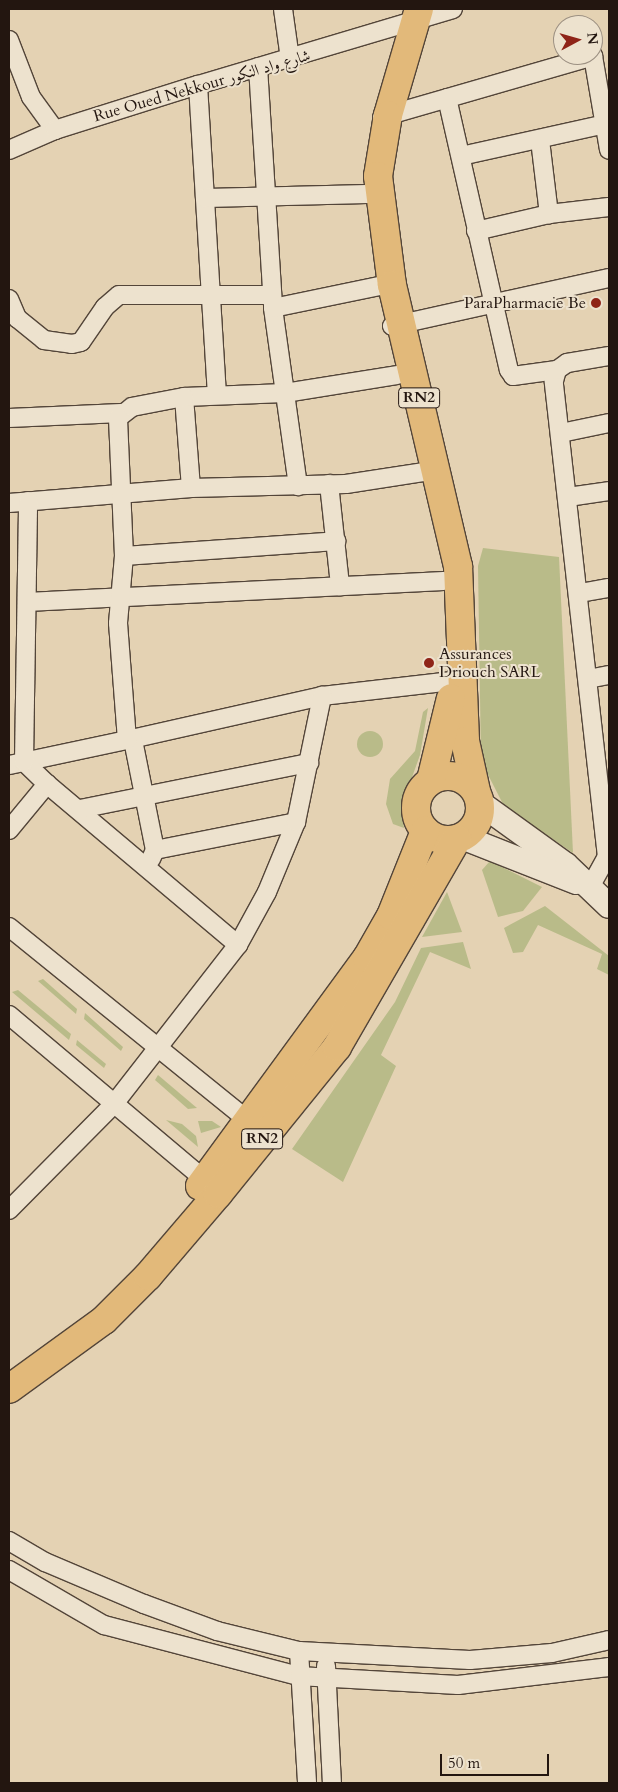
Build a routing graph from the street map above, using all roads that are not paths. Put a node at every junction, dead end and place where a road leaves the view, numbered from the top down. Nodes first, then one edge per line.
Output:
1 (282, 9) edge
2 (453, 9) edge
3 (409, 15) edge
4 (9, 40) edge
5 (290, 59) junction
6 (258, 67) junction
7 (198, 85) junction
8 (447, 98) junction
9 (606, 106) edge
10 (381, 117) junction
11 (605, 124) junction
12 (55, 130) junction
13 (540, 140) junction
14 (9, 150) edge
15 (609, 150) edge
16 (461, 156) junction
17 (368, 194) junction
18 (269, 196) junction
19 (205, 198) junction
20 (609, 207) edge
21 (549, 214) junction
22 (476, 231) junction
23 (609, 278) edge
24 (379, 286) junction
25 (210, 298) junction
26 (9, 299) edge
27 (492, 301) junction
28 (273, 302) junction
29 (395, 326) junction
30 (609, 356) edge
31 (557, 370) junction
32 (397, 374) junction
33 (217, 393) junction
34 (285, 393) junction
35 (184, 397) junction
36 (121, 412) junction
37 (9, 418) edge
38 (609, 423) edge
39 (561, 433) junction
40 (428, 472) junction
41 (329, 484) junction
42 (298, 486) junction
43 (191, 488) junction
44 (609, 490) edge
45 (120, 493) junction
46 (568, 497) junction
47 (28, 501) junction
48 (9, 503) edge
49 (336, 542) junction
50 (124, 556) junction
51 (443, 581) junction
52 (340, 586) junction
53 (609, 588) edge
54 (580, 593) junction
55 (119, 595) junction
56 (27, 602) junction
57 (609, 676) edge
58 (588, 679) junction
59 (452, 681) junction
60 (322, 696) junction
61 (130, 740) junction
62 (603, 762) edge
63 (17, 763) edge
64 (309, 763) junction
65 (431, 780) junction
66 (47, 784) junction
67 (146, 796) junction
68 (478, 797) junction
69 (80, 809) junction
70 (296, 822) junction
71 (9, 830) edge
72 (425, 831) junction
73 (459, 838) junction
74 (155, 850) junction
75 (608, 856) edge
76 (148, 866) junction
77 (585, 886) junction
78 (609, 906) edge
79 (9, 927) edge
80 (238, 945) junction
81 (9, 1015) edge
82 (158, 1049) junction
83 (114, 1104) junction
84 (250, 1122) junction
85 (205, 1180) junction
86 (12, 1201) edge
87 (9, 1373) edge
88 (9, 1389) edge
89 (9, 1541) edge
90 (9, 1570) edge
91 (609, 1640) edge
92 (299, 1651) junction
93 (325, 1654) junction
94 (609, 1667) edge
95 (298, 1676) junction
96 (326, 1678) junction
97 (307, 1783) edge
98 (332, 1783) edge

1 - 5 street
2 - 3 street, Rue Oued Nekkour شارع واد النکور
3 - 5 street, Rue Oued Nekkour شارع واد النکور
3 - 10 main road, RN2
4 - 12 street
5 - 6 street, Rue Oued Nekkour شارع واد النکور
6 - 7 street, Rue Oued Nekkour شارع واد النکور
6 - 18 street
7 - 12 street, Rue Oued Nekkour شارع واد النکور
7 - 19 street
8 - 9 street
8 - 10 street
8 - 16 street
9 - 11 street
10 - 17 main road, RN2
10 - 29 main road, RN2
11 - 13 street
11 - 15 street
12 - 14 street, Rue Oued Nekkour شارع واد النکور
13 - 16 street
13 - 21 street
16 - 22 street
17 - 18 street
17 - 24 main road, RN2
18 - 19 street
18 - 28 street
19 - 25 street
20 - 21 street
21 - 22 street
22 - 27 street
23 - 27 street
24 - 28 street
24 - 29 main road, RN2
25 - 26 street
25 - 28 street
25 - 33 street
27 - 29 street
27 - 31 street
28 - 34 street
29 - 32 main road, RN2
29 - 40 main road, RN2
30 - 31 street
31 - 39 street
32 - 34 street
32 - 40 main road, RN2
33 - 34 street
33 - 35 street
34 - 42 street
35 - 36 street
35 - 43 street
36 - 37 street
36 - 45 street
38 - 39 street
39 - 46 street
40 - 41 street
40 - 51 main road, RN2
40 - 68 main road, RN2
41 - 42 street
41 - 49 street
42 - 43 street
43 - 45 street
44 - 46 street
45 - 47 street
45 - 50 street
46 - 54 street
47 - 48 street
47 - 56 street
49 - 50 street
49 - 52 street
50 - 55 street
51 - 52 street
51 - 59 main road, RN2
52 - 55 street
53 - 54 street
54 - 58 street
55 - 56 street
55 - 61 street
56 - 63 street
57 - 58 street
58 - 62 street
59 - 60 street
59 - 65 main road, RN2
60 - 61 street
60 - 64 street
61 - 63 street
61 - 67 street
62 - 75 street
63 - 66 street
64 - 67 street
64 - 70 street
65 - 68 main road
65 - 72 main road, RN2
66 - 69 street
66 - 71 street
67 - 69 street
67 - 74 street
68 - 73 main road, RN2
68 - 77 main road
69 - 76 street
70 - 74 street
70 - 80 street
72 - 73 main road
72 - 84 main road, RN2
73 - 77 main road
73 - 88 main road, RN2
74 - 76 street
75 - 77 street
76 - 80 street
77 - 78 main road
79 - 82 street
80 - 82 street
81 - 83 street
82 - 83 street
82 - 84 street
83 - 85 street
83 - 86 street
84 - 85 main road, RN2
85 - 87 main road, RN2
89 - 92 street
90 - 95 street
91 - 93 street
92 - 93 street
92 - 95 street
93 - 96 street
94 - 96 street
95 - 96 street
95 - 97 street
96 - 98 street

